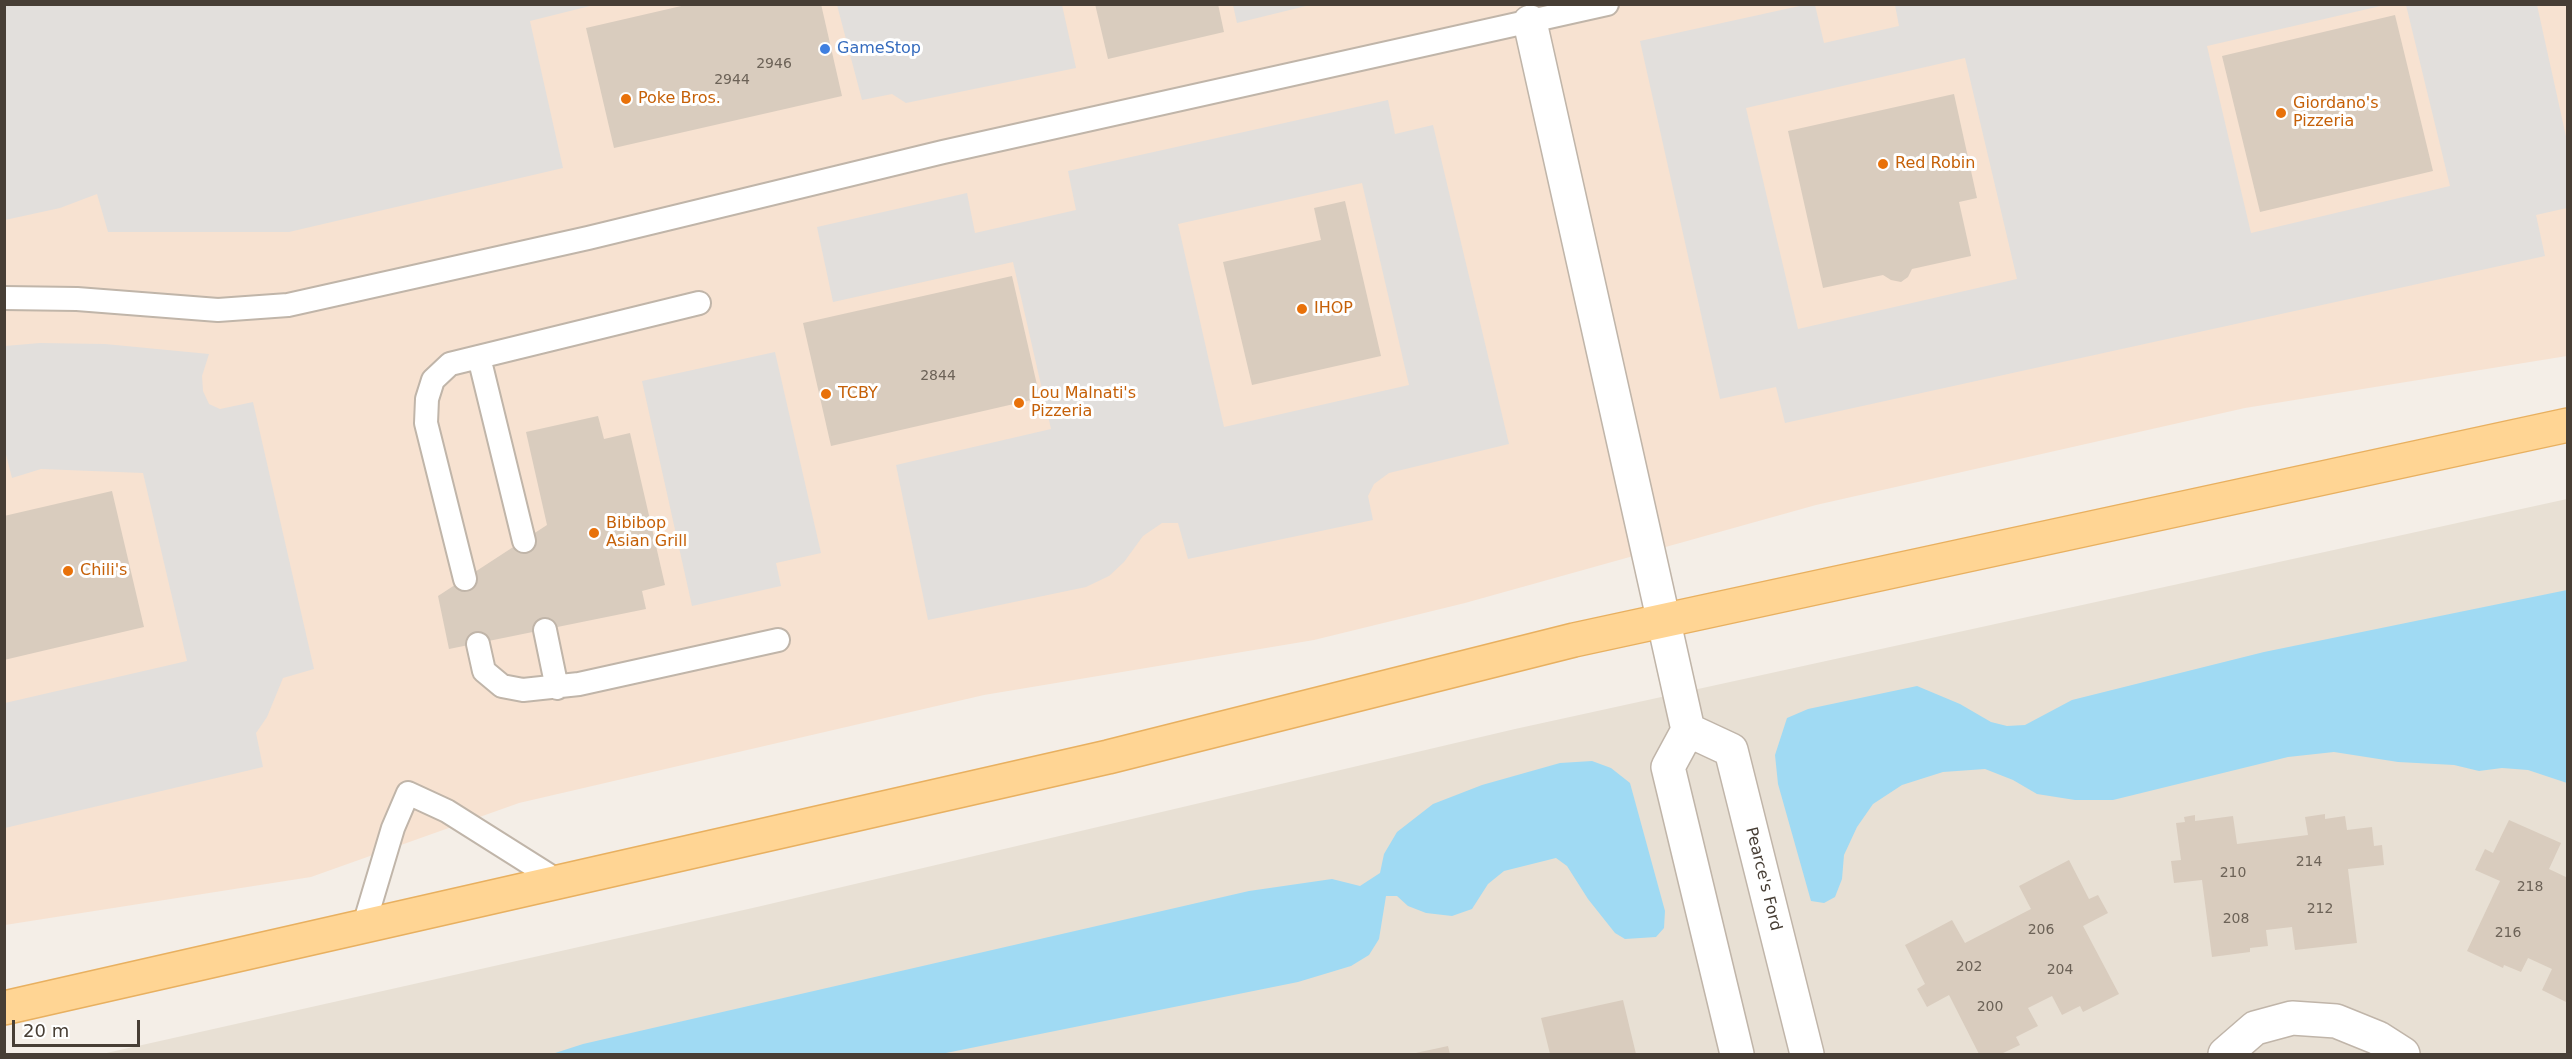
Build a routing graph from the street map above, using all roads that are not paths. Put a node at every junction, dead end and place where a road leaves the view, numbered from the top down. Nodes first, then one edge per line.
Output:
1 (1607, 4) edge
2 (1530, 13) edge
3 (4, 298) edge
4 (699, 303) dead end
5 (479, 357) junction
6 (2568, 425) edge
7 (524, 541) dead end
8 (465, 579) dead end
9 (1663, 622) junction
10 (545, 630) dead end
11 (778, 640) dead end
12 (478, 644) dead end
13 (557, 688) junction
14 (1688, 730) junction
15 (558, 881) junction
16 (364, 925) junction
17 (4, 1008) edge
18 (1737, 1054) edge
19 (1808, 1054) edge
20 (2225, 1054) edge
21 (2403, 1054) edge

1 - 2 lane
2 - 3 lane
2 - 9 street
4 - 5 lane
5 - 7 lane
5 - 8 lane
6 - 9 main road
9 - 14 street
9 - 15 main road
10 - 13 lane
11 - 13 lane
12 - 13 lane
14 - 18 street
14 - 19 street, Pearce's Ford
15 - 16 main road
15 - 16 lane
16 - 17 main road
20 - 21 street

